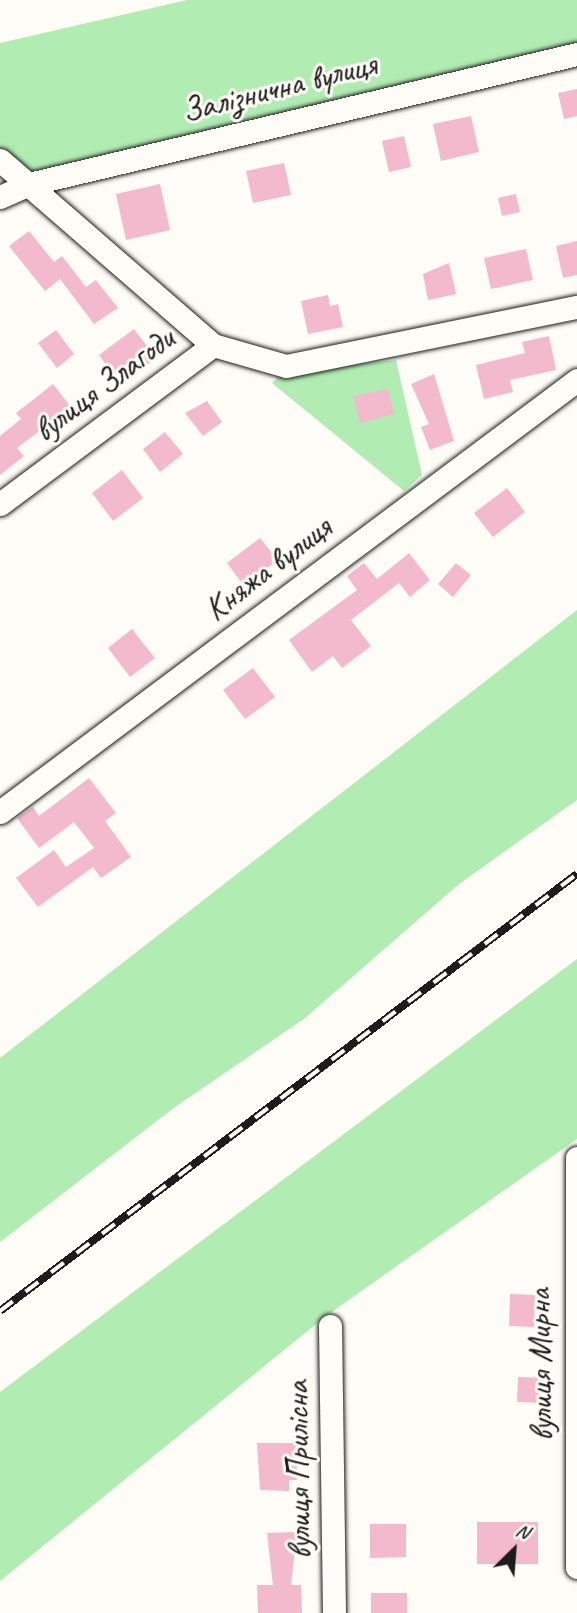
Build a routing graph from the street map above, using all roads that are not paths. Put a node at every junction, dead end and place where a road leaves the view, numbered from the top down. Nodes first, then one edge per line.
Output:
1 (577, 54) edge
2 (0, 160) edge
3 (29, 184) junction
4 (0, 197) edge
5 (577, 307) edge
6 (213, 345) junction
7 (577, 380) edge
8 (0, 504) edge
9 (0, 812) edge
10 (575, 1160) edge
11 (330, 1326) dead end
12 (577, 1567) edge
13 (334, 1613) edge

1 - 3 street, Залізнична вулиця
2 - 3 street
3 - 4 street, Залізнична вулиця
3 - 6 street
5 - 6 street
6 - 8 street, вулиця Злагоди
7 - 9 street, Княжа вулиця
10 - 12 street, вулиця Мирна
11 - 13 street, вулиця Прилісна

